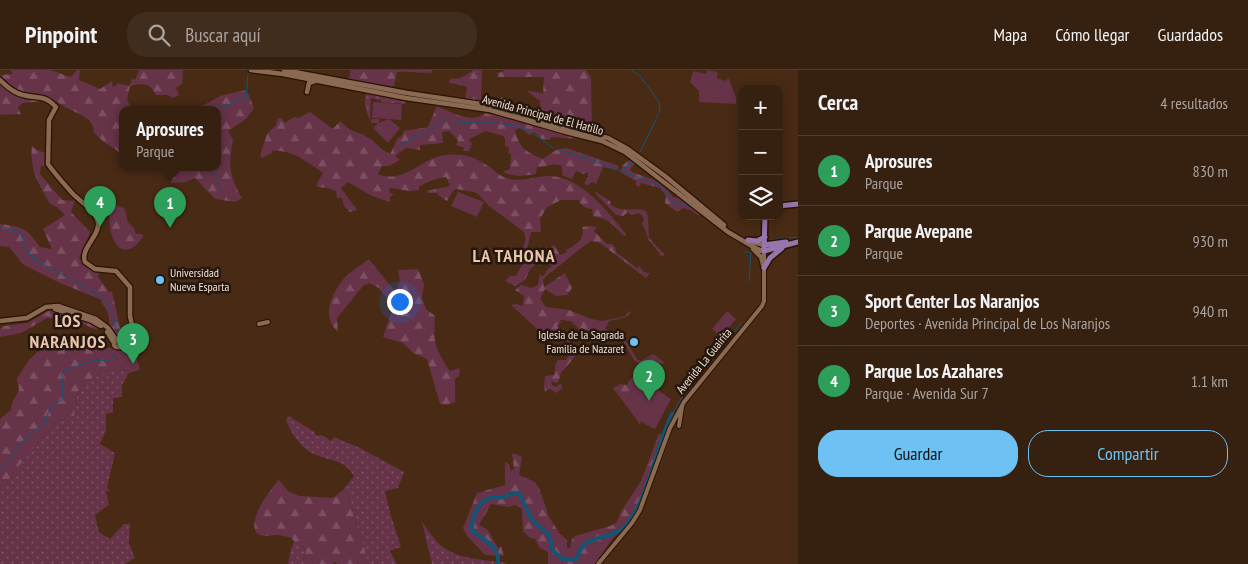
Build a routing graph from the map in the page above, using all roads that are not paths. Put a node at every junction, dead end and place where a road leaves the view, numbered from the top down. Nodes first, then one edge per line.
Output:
1 (251, 70) edge
2 (284, 70) edge
3 (0, 80) edge
4 (316, 80) junction
5 (307, 92) dead end
6 (798, 203) edge
7 (783, 205) edge
8 (765, 220) edge
9 (798, 241) edge
10 (749, 243) junction
11 (767, 243) junction
12 (785, 245) junction
13 (764, 268) junction
14 (268, 322) dead end
15 (0, 323) edge
16 (259, 324) dead end
17 (682, 405) junction
18 (673, 421) junction
19 (598, 564) edge

1 - 4 main road, Avenida Principal de El Hatillo
2 - 10 main road, Avenida Principal de El Hatillo
3 - 15 main road
4 - 5 main road
4 - 10 main road, Avenida Principal de El Hatillo
6 - 7 main road
8 - 11 main road
9 - 11 main road
9 - 12 main road
10 - 11 main road, Avenida Principal de El Hatillo
10 - 11 main road
10 - 13 main road
11 - 12 main road
11 - 13 street, Avenida La Guairita
12 - 13 main road
13 - 17 street, Avenida La Guairita
14 - 16 street
17 - 18 street, Avenida La Guairita
17 - 18 street
18 - 19 street, Avenida La Guairita

